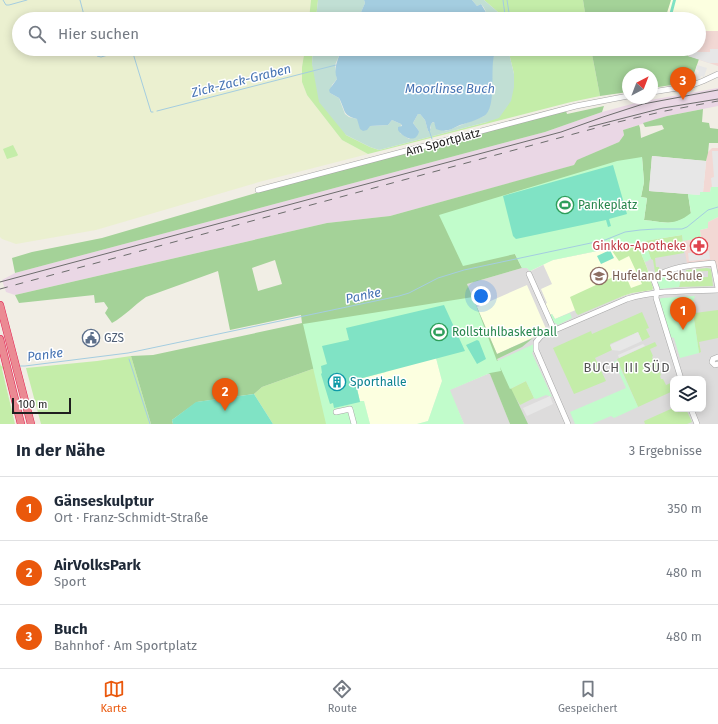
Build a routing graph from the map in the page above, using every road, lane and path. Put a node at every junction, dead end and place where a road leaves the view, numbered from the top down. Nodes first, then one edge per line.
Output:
1 (716, 75) edge
2 (658, 91) edge
3 (622, 97) edge
4 (258, 190) dead end
5 (529, 274) dead end
6 (718, 289) edge
7 (656, 293) junction
8 (0, 305) edge
9 (554, 330) junction
10 (0, 339) edge
11 (718, 357) edge
12 (718, 364) edge
13 (680, 376) edge
14 (336, 412) dead end
15 (692, 412) edge
16 (21, 424) edge
17 (31, 424) edge
18 (354, 424) edge
19 (568, 424) edge
20 (697, 424) edge

1 - 2 street
3 - 4 street, Am Sportplatz
5 - 9 street
6 - 7 street
6 - 7 street
7 - 9 street
7 - 13 street
8 - 17 highway
9 - 19 street
10 - 16 highway
11 - 12 street
14 - 18 street
15 - 20 street

